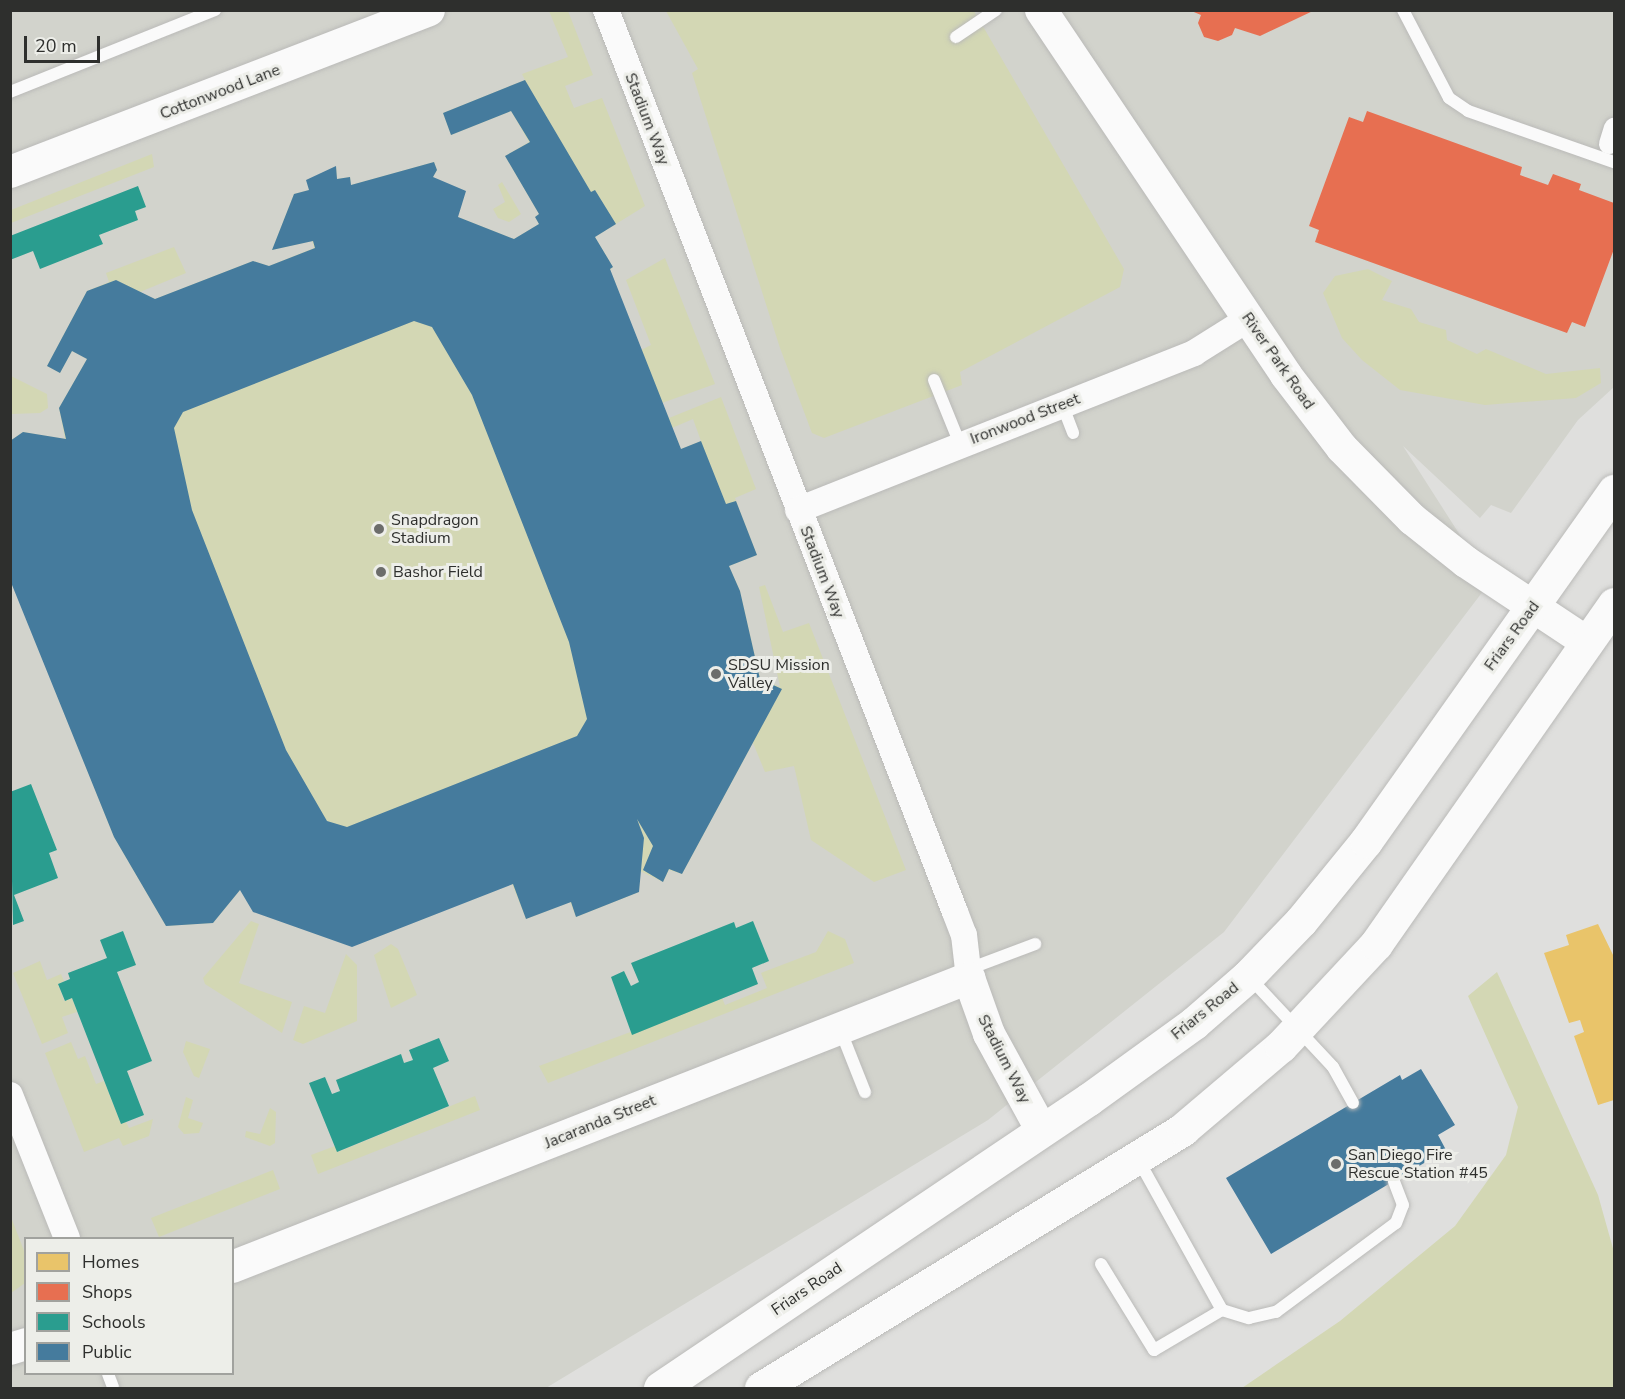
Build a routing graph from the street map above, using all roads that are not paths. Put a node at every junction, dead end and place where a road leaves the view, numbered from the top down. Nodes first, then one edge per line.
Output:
1 (215, 10) edge
2 (429, 10) edge
3 (606, 10) edge
4 (996, 10) edge
5 (1041, 10) edge
6 (1402, 10) edge
7 (956, 37) dead end
8 (10, 92) edge
9 (1612, 144) edge
10 (10, 171) edge
11 (1248, 319) junction
12 (934, 380) dead end
13 (1062, 404) junction
14 (1073, 433) dead end
15 (960, 444) junction
16 (1614, 491) edge
17 (798, 510) junction
18 (1614, 604) edge
19 (1532, 608) junction
20 (1588, 643) junction
21 (1035, 944) dead end
22 (967, 974) junction
23 (1248, 976) junction
24 (839, 1028) junction
25 (1297, 1030) junction
26 (865, 1092) dead end
27 (10, 1095) edge
28 (1353, 1103) dead end
29 (1041, 1129) junction
30 (1137, 1158) junction
31 (1394, 1182) dead end
32 (66, 1237) edge
33 (1101, 1264) dead end
34 (234, 1266) edge
35 (1222, 1310) junction
36 (881, 1315) junction
37 (660, 1389) edge
38 (761, 1389) edge
39 (800, 1389) edge

1 - 8 lane
2 - 10 street, Cottonwood Lane
3 - 17 street, Stadium Way
4 - 7 lane
5 - 11 street, River Park Road
6 - 9 lane
11 - 13 street, Ironwood Street
11 - 19 street, River Park Road
12 - 15 lane
13 - 14 lane
13 - 15 street, Ironwood Street
15 - 17 street, Ironwood Street
16 - 19 highway, Friars Road
17 - 22 street, Stadium Way
18 - 20 highway
19 - 20 street, River Park Road
19 - 23 highway, Friars Road
20 - 25 highway
21 - 22 lane
22 - 24 street, Jacaranda Street
22 - 29 street, Stadium Way
23 - 25 lane
23 - 29 highway, Friars Road
24 - 26 lane
24 - 34 street, Jacaranda Street
25 - 28 lane
25 - 30 highway
27 - 32 street
29 - 37 highway, Friars Road
30 - 35 lane
30 - 36 highway
31 - 35 lane
33 - 35 lane
36 - 38 highway
36 - 39 highway

